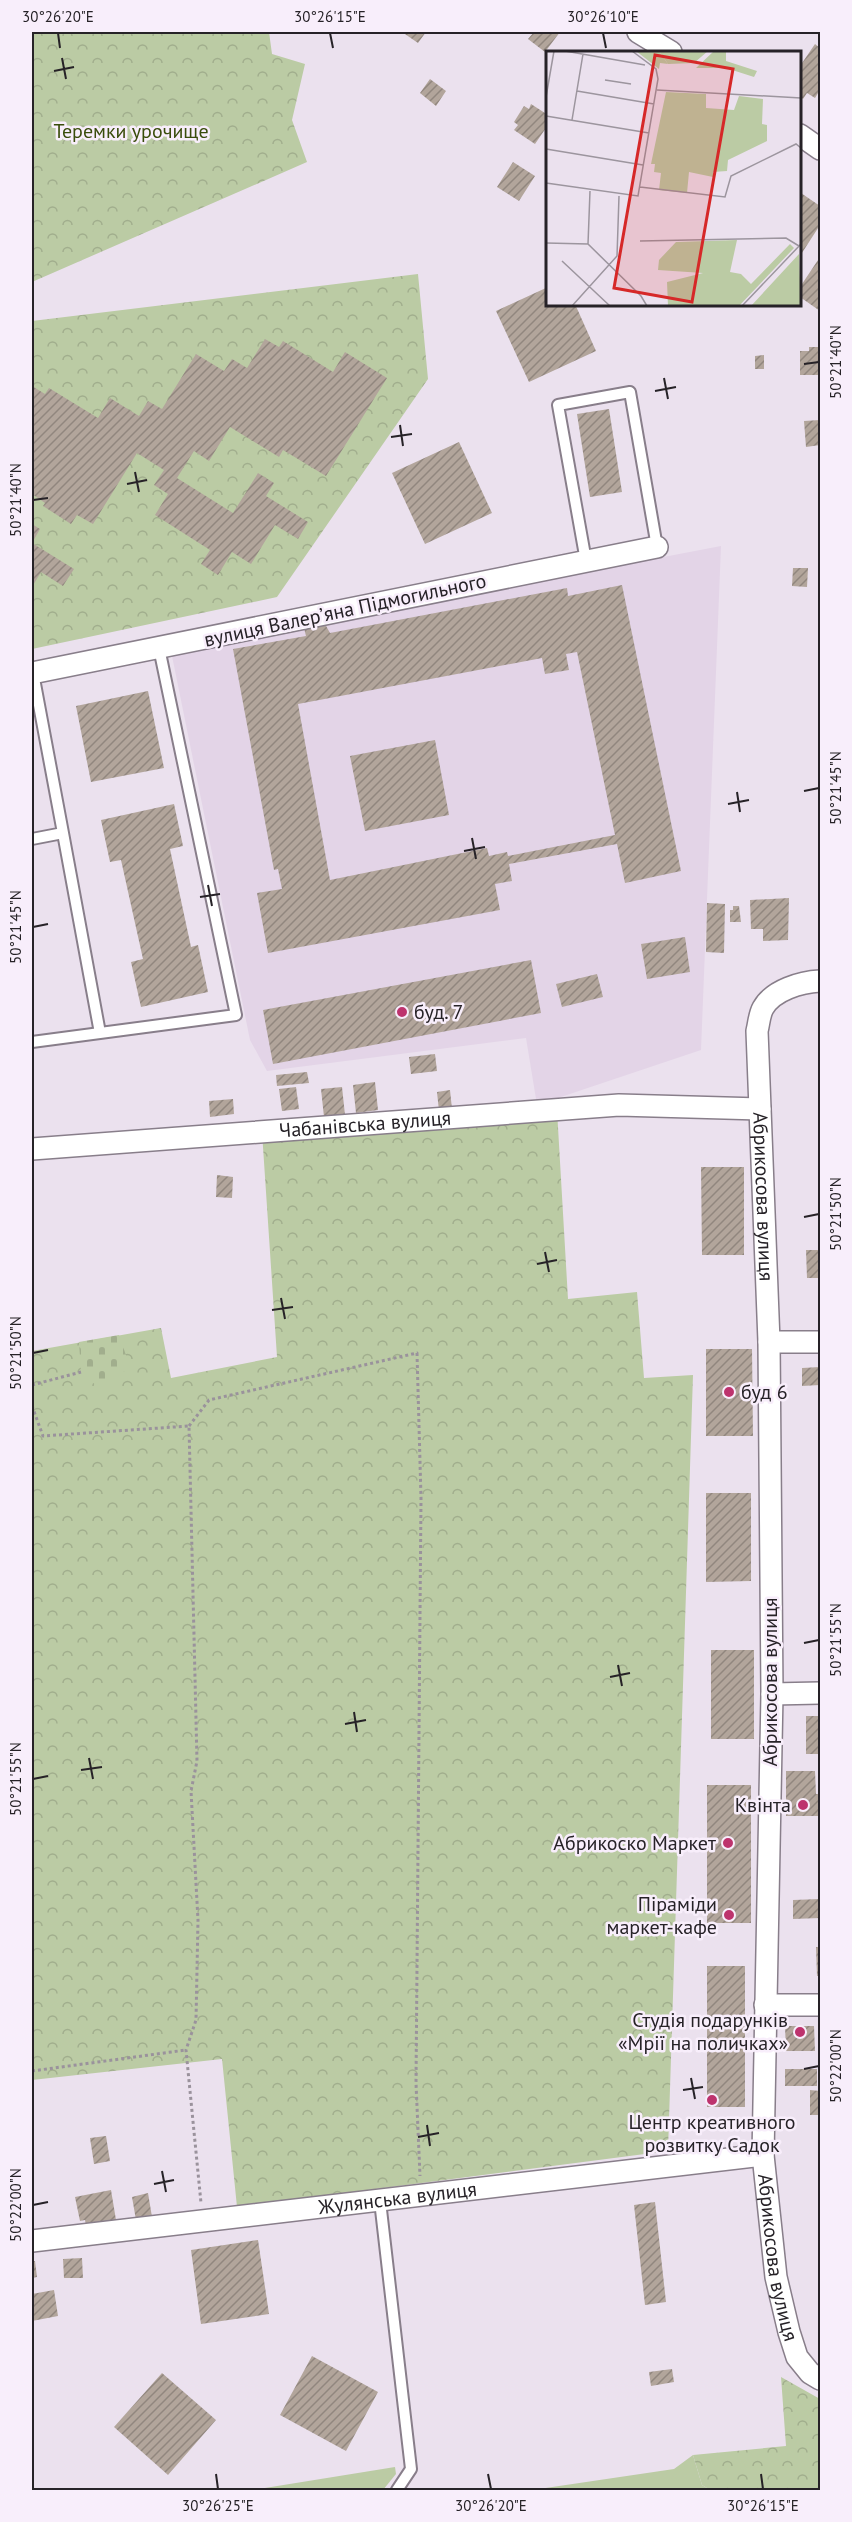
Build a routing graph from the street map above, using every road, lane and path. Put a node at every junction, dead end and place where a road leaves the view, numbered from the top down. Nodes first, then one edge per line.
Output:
1 (638, 32) edge
2 (669, 51) edge
3 (801, 136) edge
4 (820, 149) edge
5 (657, 547) joint
6 (586, 561) junction
7 (159, 648) junction
8 (32, 673) edge
9 (63, 833) junction
10 (32, 839) edge
11 (820, 981) edge
12 (100, 1033) junction
13 (32, 1042) edge
14 (760, 1109) junction
15 (32, 1149) edge
16 (769, 1342) junction
17 (820, 1342) edge
18 (81, 1372) dead end
19 (32, 1385) edge
20 (32, 1406) edge
21 (189, 1426) junction
22 (820, 1693) edge
23 (772, 1694) junction
24 (765, 2005) junction
25 (820, 2005) edge
26 (186, 2050) junction
27 (32, 2071) edge
28 (764, 2155) junction
29 (421, 2196) junction
30 (380, 2201) junction
31 (203, 2221) junction
32 (32, 2241) edge
33 (820, 2379) edge
34 (397, 2490) edge

1 - 2 street
3 - 4 street
5 - 6 street, вулиця Валерʼяна Підмогильного
5 - 6 lane
6 - 7 street, вулиця Валерʼяна Підмогильного
7 - 8 street, вулиця Валерʼяна Підмогильного
7 - 12 lane
8 - 9 lane
9 - 10 lane
9 - 12 lane
11 - 14 street, Абрикосова вулиця
12 - 13 lane
14 - 15 street, Чабанівська вулиця
14 - 16 street, Абрикосова вулиця
16 - 17 street
16 - 23 street, Абрикосова вулиця
18 - 19 path
20 - 21 path
21 - 26 path
21 - 29 path
22 - 23 street
23 - 24 street, Абрикосова вулиця
24 - 25 street
24 - 28 street, Абрикосова вулиця
26 - 27 path
26 - 31 path
28 - 29 street, Жулянська вулиця
28 - 33 street, Абрикосова вулиця
29 - 30 street, Жулянська вулиця
30 - 31 street, Жулянська вулиця
30 - 34 lane
31 - 32 street, Жулянська вулиця

